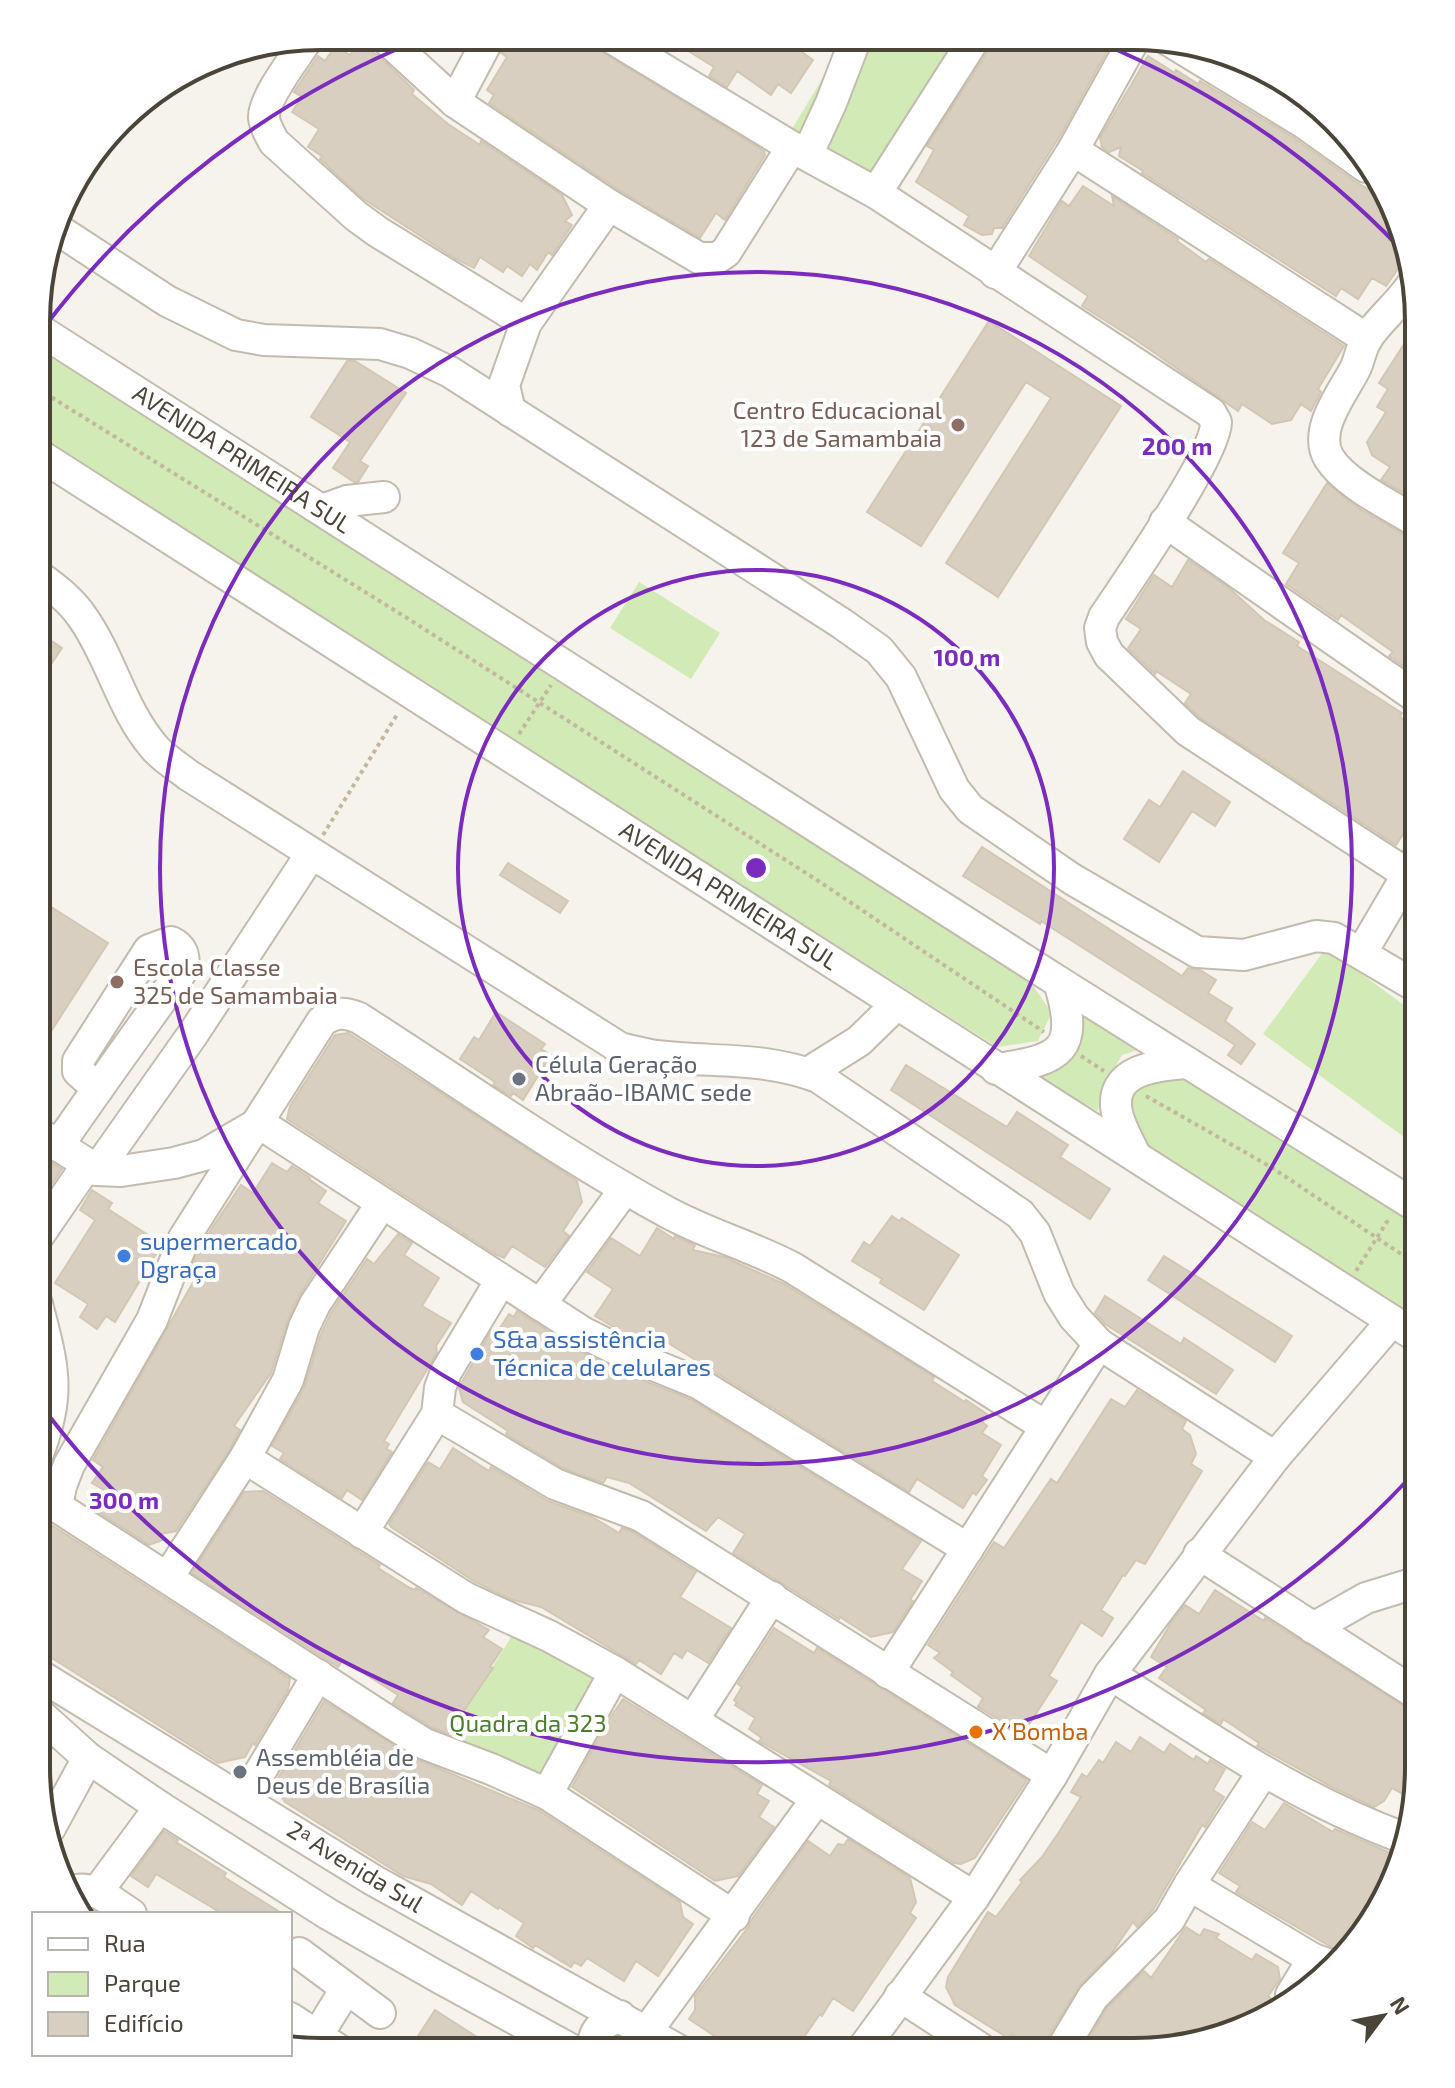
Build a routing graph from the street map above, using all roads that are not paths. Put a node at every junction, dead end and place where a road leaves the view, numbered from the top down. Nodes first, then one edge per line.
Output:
1 (851, 50) edge
2 (967, 50) edge
3 (1128, 50) edge
4 (300, 51) edge
5 (399, 51) edge
6 (482, 51) edge
7 (633, 51) edge
8 (1206, 60) edge
9 (455, 102) junction
10 (1307, 113) edge
11 (800, 150) junction
12 (1073, 150) junction
13 (876, 193) junction
14 (609, 205) junction
15 (64, 234) edge
16 (995, 273) junction
17 (1404, 296) edge
18 (526, 323) junction
19 (50, 337) edge
20 (1367, 339) junction
21 (510, 411) junction
22 (50, 462) edge
23 (384, 497) dead end
24 (322, 510) junction
25 (1405, 514) edge
26 (1165, 522) junction
27 (50, 584) edge
28 (1405, 689) edge
29 (311, 854) junction
30 (1405, 860) edge
31 (1405, 879) edge
32 (1362, 952) junction
33 (1405, 979) edge
34 (1059, 982) junction
35 (897, 1004) junction
36 (1188, 1063) junction
37 (996, 1069) junction
38 (808, 1073) junction
39 (98, 1089) dead end
40 (259, 1123) junction
41 (50, 1136) edge
42 (50, 1141) edge
43 (1135, 1155) junction
44 (92, 1167) junction
45 (625, 1189) junction
46 (1404, 1199) edge
47 (382, 1203) junction
48 (50, 1221) edge
49 (501, 1280) junction
50 (540, 1305) junction
51 (1392, 1321) junction
52 (1404, 1329) edge
53 (1099, 1344) junction
54 (50, 1362) edge
55 (437, 1414) junction
56 (50, 1415) edge
57 (1045, 1426) junction
58 (1275, 1457) junction
59 (245, 1458) junction
60 (50, 1497) edge
61 (50, 1502) edge
62 (362, 1533) junction
63 (968, 1549) junction
64 (1199, 1554) junction
65 (168, 1577) junction
66 (1404, 1586) edge
67 (772, 1597) junction
68 (1313, 1628) junction
69 (615, 1672) junction
70 (888, 1673) junction
71 (1110, 1674) junction
72 (318, 1675) junction
73 (50, 1681) edge
74 (1404, 1686) edge
75 (693, 1720) junction
76 (50, 1724) edge
77 (88, 1758) junction
78 (1263, 1772) junction
79 (1052, 1775) junction
80 (547, 1794) junction
81 (244, 1799) junction
82 (816, 1800) junction
83 (160, 1807) junction
84 (55, 1819) edge
85 (1396, 1835) edge
86 (1189, 1885) junction
87 (79, 1890) edge
88 (97, 1892) junction
89 (974, 1897) junction
90 (128, 1912) edge
91 (734, 1916) junction
92 (299, 1953) dead end
93 (1320, 1962) edge
94 (346, 1989) junction
95 (900, 1996) junction
96 (380, 2013) dead end
97 (620, 2016) junction
98 (292, 2019) edge
99 (647, 2031) junction
100 (320, 2038) edge
101 (330, 2038) edge
102 (551, 2038) edge
103 (594, 2038) edge
104 (659, 2038) edge
105 (870, 2038) edge
106 (964, 2038) edge
107 (1068, 2038) edge

1 - 11 street
2 - 13 street
3 - 12 street
4 - 18 street
5 - 9 street
6 - 9 street
7 - 11 street
8 - 10 street
9 - 14 street
11 - 13 street
11 - 14 street
12 - 16 street
12 - 20 street
13 - 16 street
14 - 18 street
15 - 21 street
16 - 26 street
17 - 20 street
18 - 21 street
19 - 24 street, AVENIDA PRIMEIRA SUL
20 - 25 street
21 - 32 street
22 - 35 street, AVENIDA PRIMEIRA SUL
23 - 24 street
24 - 34 street, AVENIDA PRIMEIRA SUL
26 - 28 street
26 - 30 street
27 - 29 street
29 - 38 street
29 - 44 street
31 - 32 street
32 - 33 street
34 - 36 street, AVENIDA PRIMEIRA SUL
34 - 37 street
35 - 37 street, AVENIDA PRIMEIRA SUL
35 - 38 street
36 - 43 street
36 - 46 street, AVENIDA PRIMEIRA SUL
37 - 43 street, AVENIDA PRIMEIRA SUL
38 - 53 street
39 - 41 street
40 - 44 street
40 - 45 street
40 - 47 street
40 - 60 street
42 - 44 street
43 - 51 street, AVENIDA PRIMEIRA SUL
44 - 48 street
45 - 50 street
45 - 57 street
47 - 49 street
47 - 59 street
49 - 50 street
49 - 55 street
50 - 63 street
51 - 52 street, AVENIDA PRIMEIRA SUL
51 - 58 street
53 - 57 street
53 - 58 street
54 - 56 street
55 - 62 street
55 - 67 street
57 - 63 street
58 - 64 street
59 - 62 street
59 - 65 street
61 - 65 street
62 - 69 street
63 - 70 street
64 - 68 street
64 - 71 street
65 - 72 street
66 - 68 street
67 - 70 street
67 - 75 street
68 - 74 street
69 - 75 street
69 - 80 street
70 - 79 street
71 - 78 street
71 - 79 street
72 - 80 street
72 - 81 street
73 - 81 street, 2ᵃ Avenida Sul
75 - 82 street
76 - 77 street
77 - 83 street
77 - 84 street
78 - 85 street
78 - 86 street
79 - 89 street
80 - 91 street
81 - 97 street, 2ᵃ Avenida Sul
82 - 89 street
82 - 91 street
83 - 88 street
83 - 102 street
86 - 93 street
86 - 107 street
87 - 88 street
88 - 90 street
89 - 95 street
91 - 99 street
92 - 94 street
94 - 96 street
94 - 101 street
95 - 105 street
95 - 106 street
97 - 99 street, 2ᵃ Avenida Sul
97 - 103 street
98 - 100 street
99 - 104 street, 2ᵃ Avenida Sul

